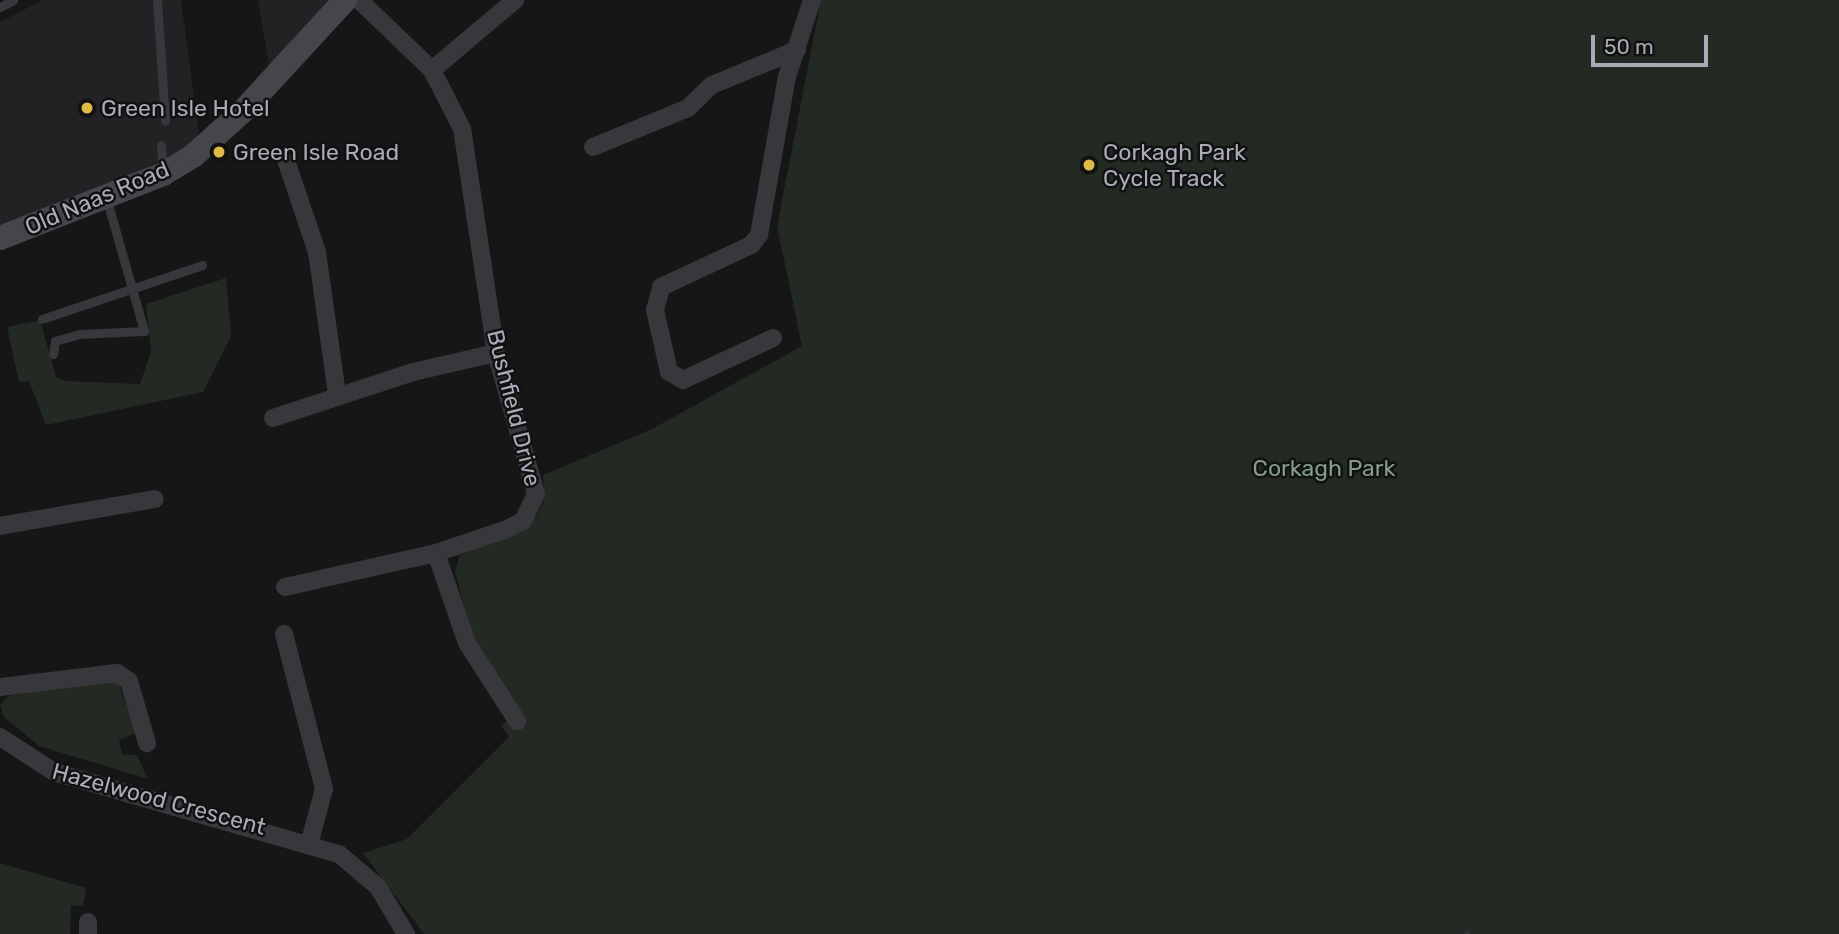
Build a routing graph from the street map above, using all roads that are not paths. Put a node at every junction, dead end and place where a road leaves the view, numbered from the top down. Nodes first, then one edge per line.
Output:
1 (13, 0) edge
2 (157, 0) edge
3 (345, 0) edge
4 (359, 0) edge
5 (515, 0) edge
6 (812, 0) edge
7 (0, 7) edge
8 (797, 50) junction
9 (432, 70) junction
10 (165, 121) dead end
11 (161, 145) dead end
12 (593, 147) dead end
13 (287, 163) dead end
14 (163, 174) junction
15 (106, 197) junction
16 (0, 238) edge
17 (202, 265) dead end
18 (133, 288) junction
19 (42, 319) dead end
20 (773, 338) dead end
21 (496, 353) junction
22 (53, 354) dead end
23 (337, 394) junction
24 (274, 418) dead end
25 (155, 499) dead end
26 (0, 526) edge
27 (436, 553) junction
28 (285, 587) dead end
29 (284, 634) dead end
30 (0, 687) edge
31 (517, 721) dead end
32 (0, 737) edge
33 (147, 743) dead end
34 (318, 844) junction
35 (407, 934) edge

1 - 7 lane
2 - 10 lane
3 - 14 street, Old Naas Road
4 - 9 street, Bushfield Drive
5 - 9 street
6 - 8 street
8 - 12 street
8 - 20 street
9 - 21 street, Bushfield Drive
11 - 14 lane
13 - 23 street
14 - 15 street, Old Naas Road
15 - 16 street, Old Naas Road
15 - 18 lane
17 - 18 lane
18 - 19 lane
18 - 22 lane
21 - 23 street
21 - 27 street, Bushfield Drive
23 - 24 street
25 - 26 street
27 - 28 street, Bushfield Drive
27 - 31 street
29 - 34 street
30 - 33 street
32 - 34 street, Hazelwood Crescent
34 - 35 street

